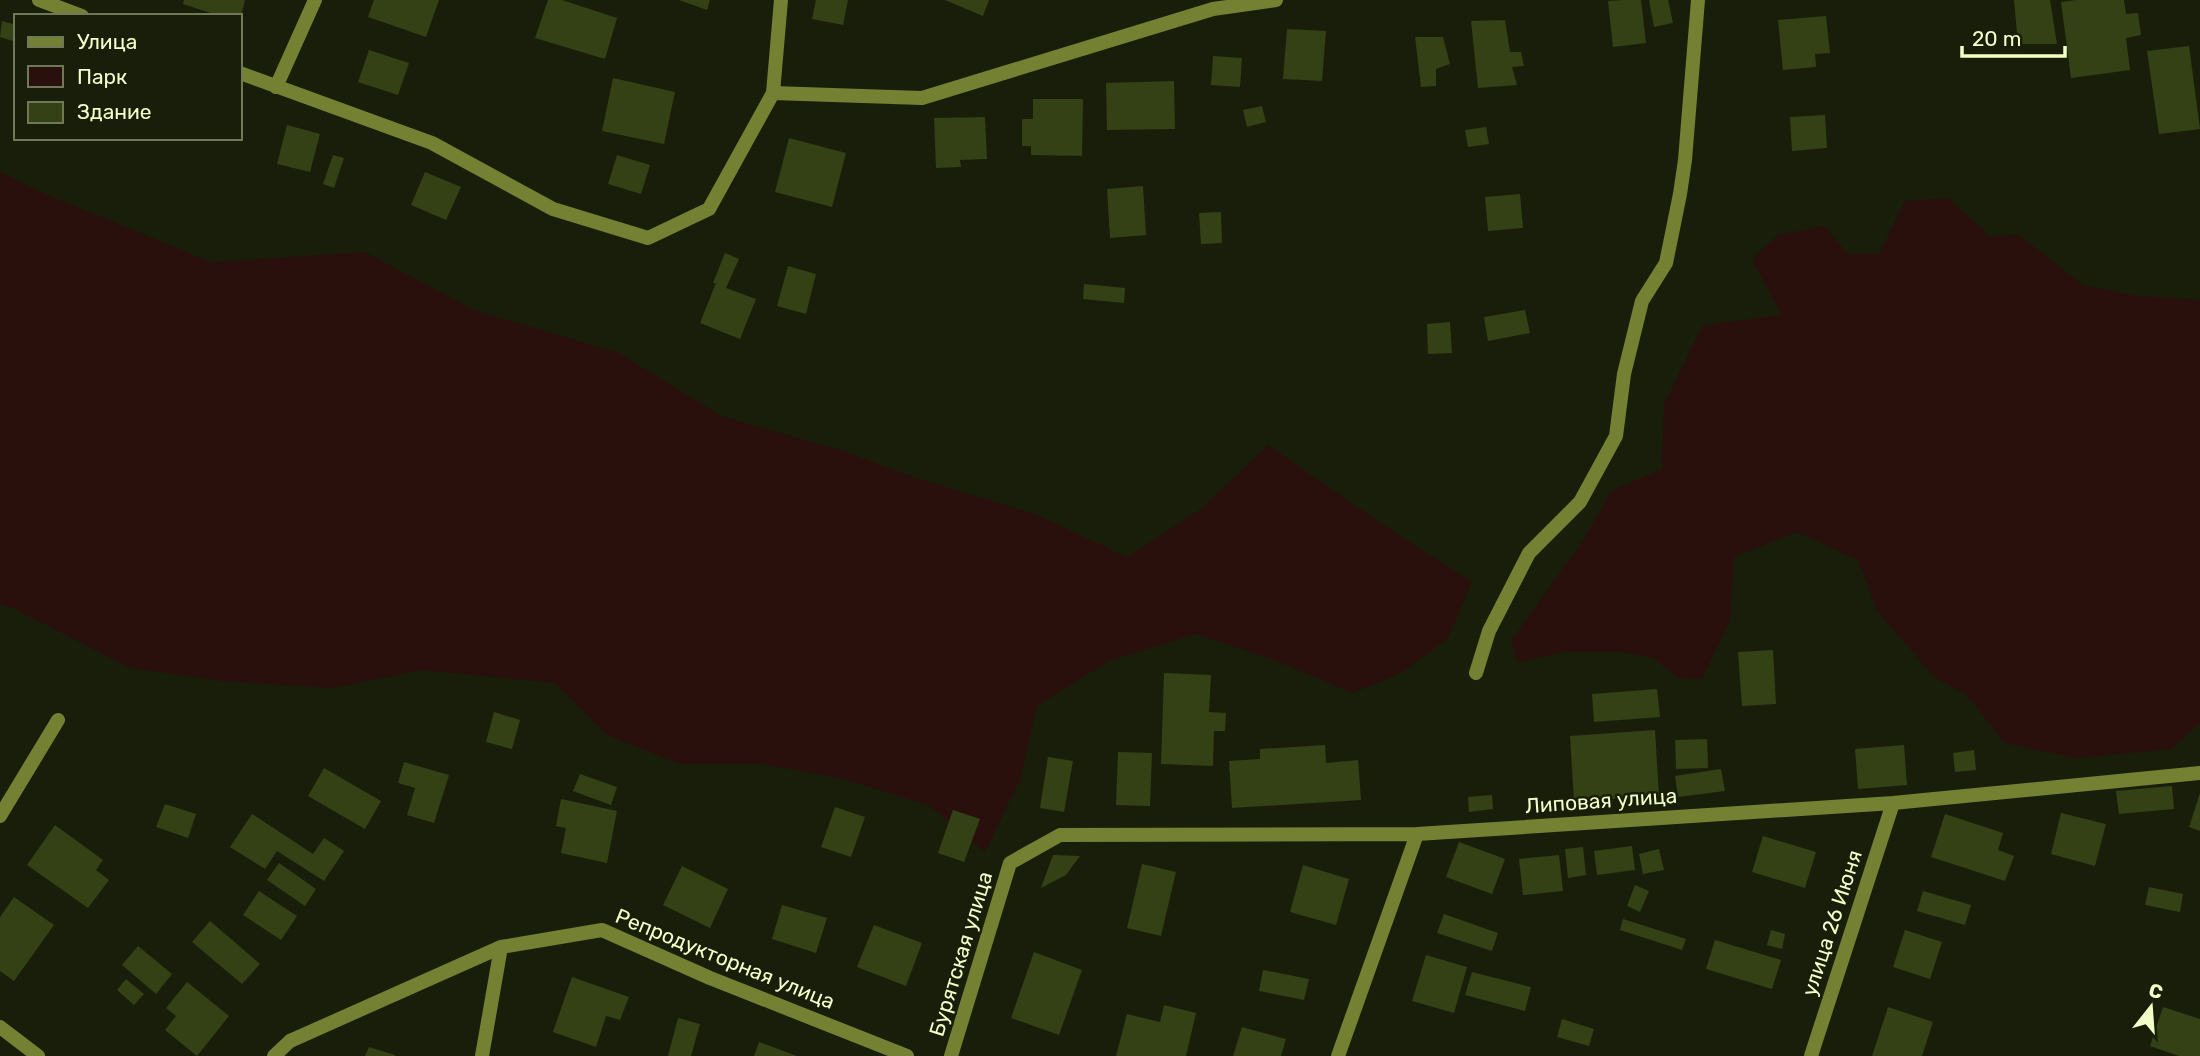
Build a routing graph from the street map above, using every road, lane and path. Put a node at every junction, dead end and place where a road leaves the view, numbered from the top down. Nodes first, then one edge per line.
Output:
1 (38, 0) edge
2 (315, 0) edge
3 (781, 0) edge
4 (1276, 0) edge
5 (1698, 0) edge
6 (1215, 4) edge
7 (76, 14) edge
8 (242, 74) edge
9 (276, 87) junction
10 (773, 93) junction
11 (1476, 673) dead end
12 (58, 720) dead end
13 (2200, 773) edge
14 (1893, 803) junction
15 (0, 816) edge
16 (1417, 834) junction
17 (1010, 863) joint
18 (501, 947) junction
19 (0, 1027) edge
20 (38, 1056) edge
21 (274, 1056) edge
22 (482, 1056) edge
23 (907, 1056) edge
24 (951, 1056) edge
25 (1338, 1056) edge
26 (1811, 1056) edge

1 - 7 street
2 - 9 street
3 - 10 street
4 - 6 street
5 - 11 street
6 - 10 street
8 - 9 street
9 - 10 street
12 - 15 street
13 - 14 street, Липовая улица
14 - 16 street, Липовая улица
14 - 26 street, улица 26 Июня
16 - 17 street, Липовая улица
16 - 25 street
17 - 24 street, Бурятская улица
18 - 21 street, Репродукторная улица
18 - 22 street
18 - 23 street, Репродукторная улица
19 - 20 street

